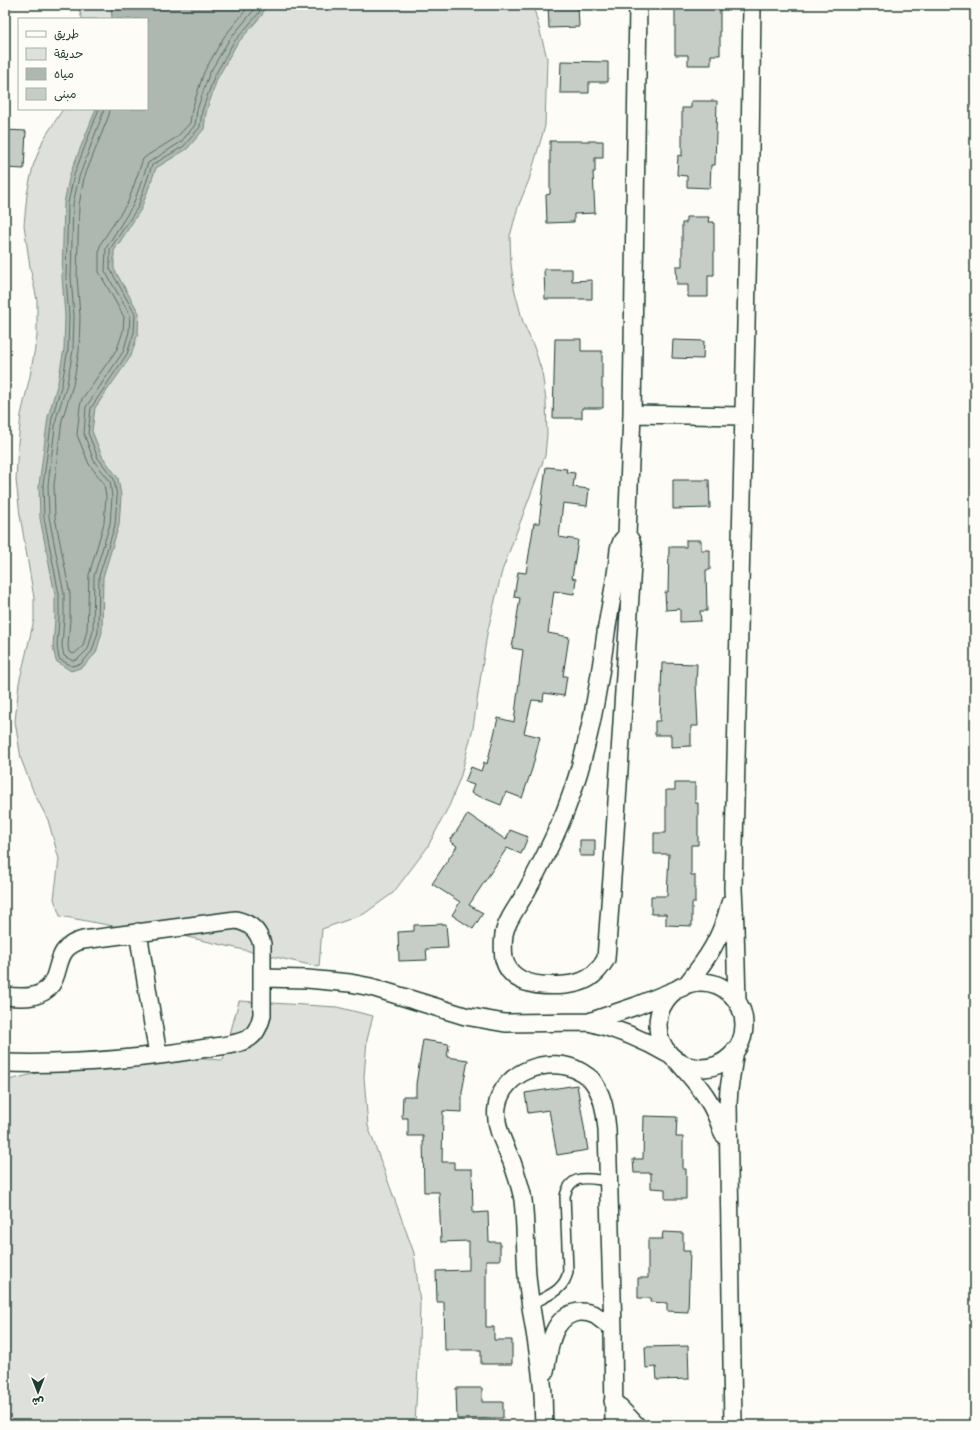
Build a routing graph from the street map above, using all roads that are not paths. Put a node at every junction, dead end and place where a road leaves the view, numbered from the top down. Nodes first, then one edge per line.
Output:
1 (638, 5) edge
2 (752, 5) edge
3 (632, 414) junction
4 (743, 416) junction
5 (627, 535) junction
6 (733, 889) junction
7 (138, 932) junction
8 (262, 978) junction
9 (684, 986) junction
10 (5, 996) edge
11 (737, 1002) junction
12 (589, 1022) junction
13 (736, 1050) junction
14 (158, 1055) junction
15 (674, 1058) junction
16 (5, 1063) edge
17 (729, 1154) junction
18 (608, 1181) junction
19 (530, 1305) junction
20 (613, 1329) junction
21 (543, 1383) junction
22 (613, 1401) junction
23 (544, 1425) edge
24 (614, 1425) edge
25 (636, 1425) edge
26 (733, 1425) edge

1 - 3 street
2 - 4 street
3 - 4 street
3 - 5 street
4 - 6 street
5 - 5 street
6 - 9 street
6 - 11 street
7 - 8 street
7 - 10 street
7 - 14 street
8 - 12 street
8 - 14 street
9 - 11 street
9 - 12 street
9 - 15 street
11 - 13 street
12 - 15 street
13 - 15 street
13 - 17 street
14 - 16 street
15 - 17 street
17 - 26 street
18 - 19 lane
18 - 19 street
18 - 20 street
19 - 21 street
20 - 21 street
20 - 22 street
21 - 23 street
22 - 24 street
22 - 25 street

